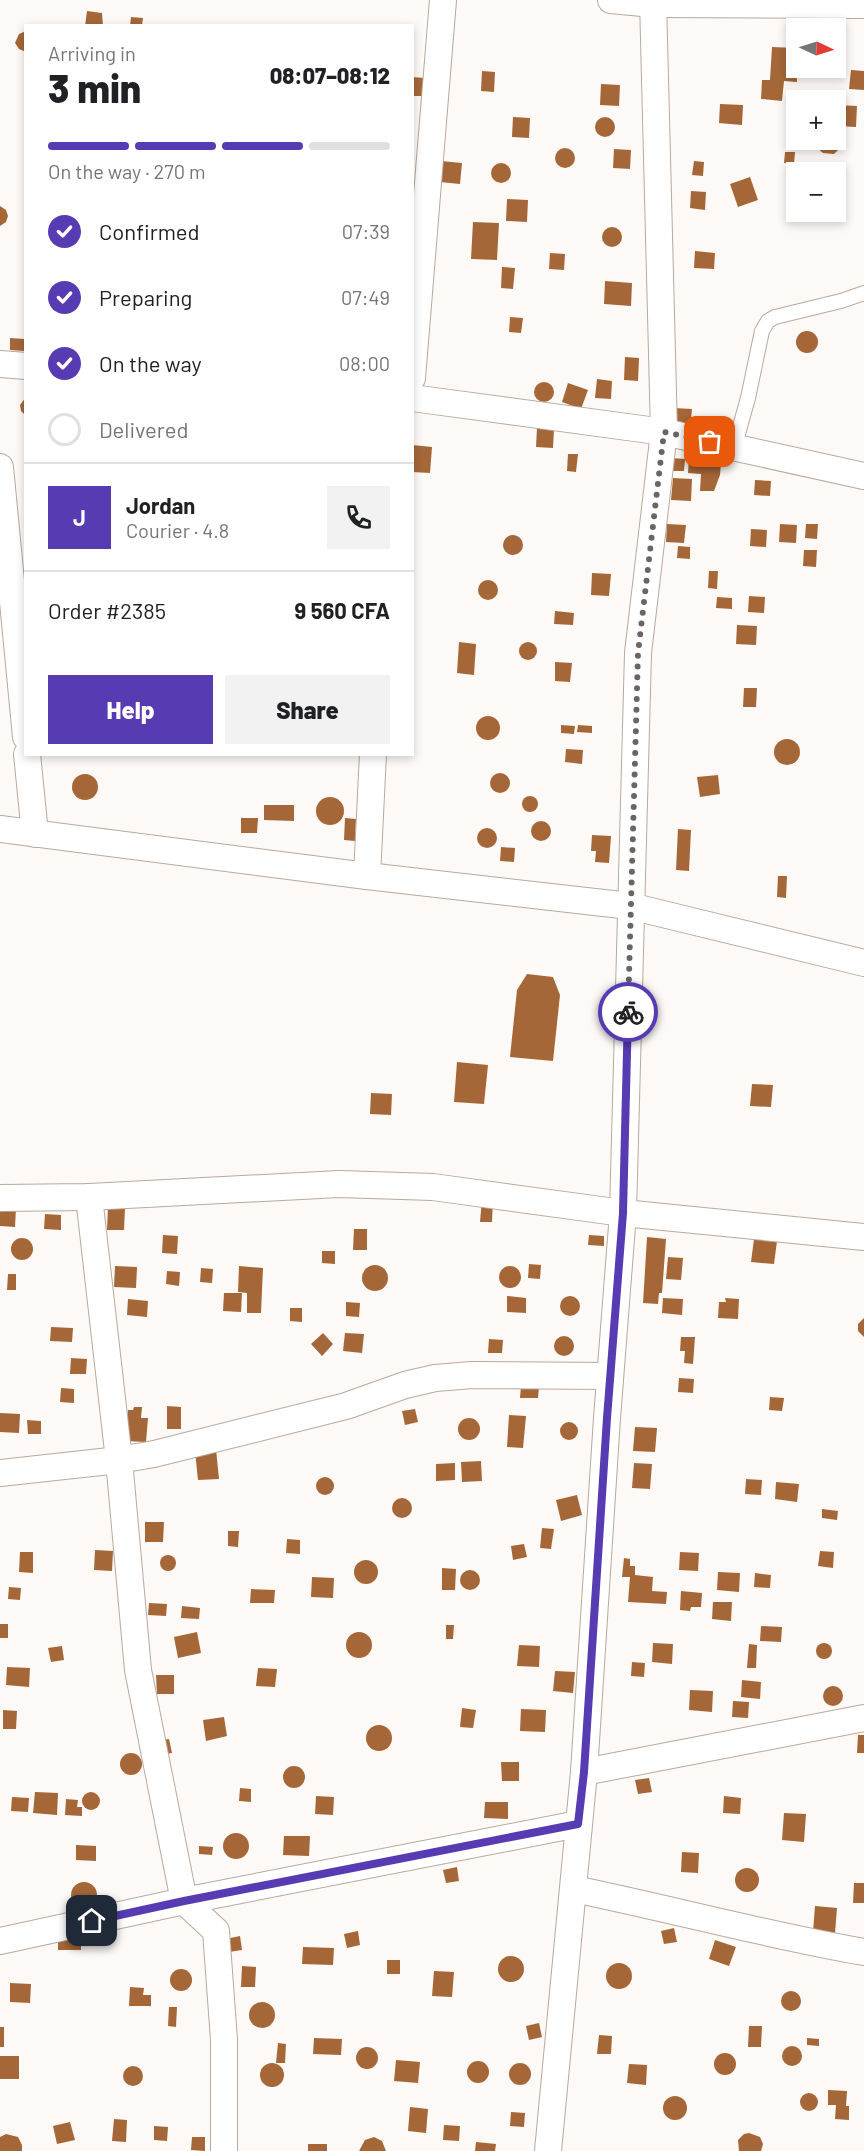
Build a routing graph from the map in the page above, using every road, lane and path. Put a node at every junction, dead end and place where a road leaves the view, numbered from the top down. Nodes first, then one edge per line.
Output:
1 (443, 0) edge
2 (611, 0) edge
3 (653, 2) edge
4 (864, 5) edge
5 (864, 293) edge
6 (414, 354) edge
7 (0, 364) edge
8 (24, 366) edge
9 (414, 398) edge
10 (664, 432) junction
11 (734, 447) junction
12 (0, 467) edge
13 (864, 476) edge
14 (24, 716) edge
15 (27, 756) edge
16 (373, 756) edge
17 (0, 829) edge
18 (35, 834) junction
19 (367, 876) junction
20 (630, 906) junction
21 (864, 963) edge
22 (89, 1197) junction
23 (0, 1198) edge
24 (623, 1213) junction
25 (864, 1237) edge
26 (610, 1376) junction
27 (119, 1460) junction
28 (0, 1473) edge
29 (864, 1718) edge
30 (584, 1772) junction
31 (578, 1824) junction
32 (574, 1888) junction
33 (184, 1901) junction
34 (0, 1941) edge
35 (864, 1952) edge
36 (224, 2151) edge
37 (548, 2151) edge

1 - 6 street
2 - 3 street
3 - 4 street
3 - 10 street
5 - 11 lane
7 - 8 street
9 - 10 street
10 - 11 street
10 - 20 street
11 - 13 street
12 - 14 street
15 - 18 street
16 - 19 street
17 - 18 street
18 - 19 street
19 - 20 street
20 - 21 street
20 - 24 street
22 - 23 street
22 - 24 street
22 - 27 street
24 - 25 street
24 - 26 street
26 - 27 street
26 - 30 street
27 - 28 street
27 - 33 street
29 - 30 street
30 - 31 street
31 - 32 street
31 - 33 street
32 - 35 street
32 - 37 street
33 - 34 street
33 - 36 street

